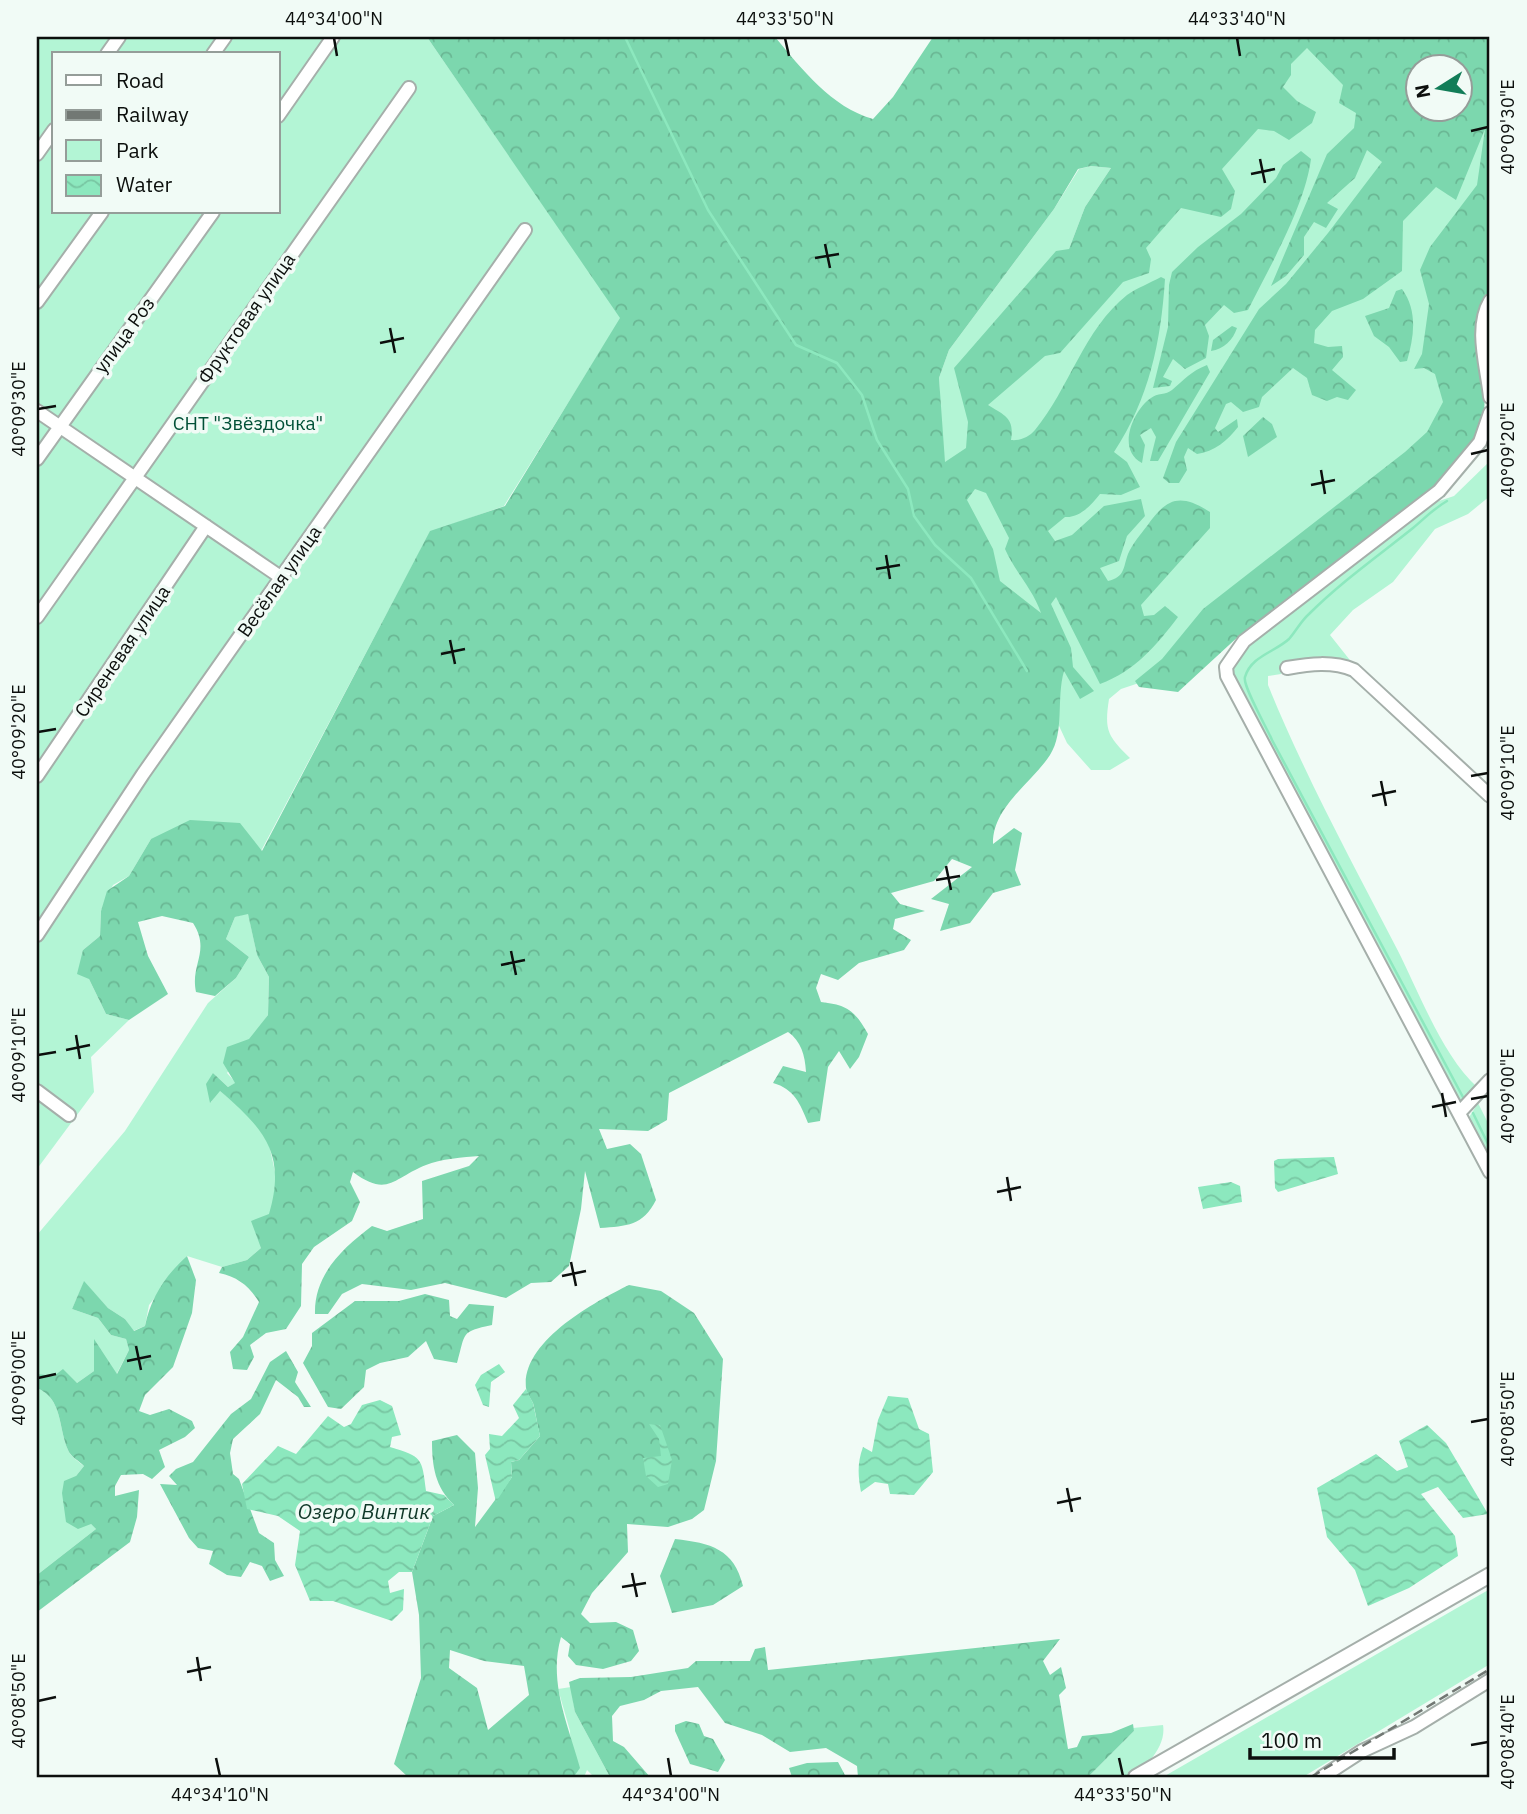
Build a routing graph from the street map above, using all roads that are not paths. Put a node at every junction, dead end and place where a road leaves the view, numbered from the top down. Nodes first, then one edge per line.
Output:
1 (119, 37) edge
2 (225, 37) edge
3 (333, 37) edge
4 (108, 52) edge
5 (214, 52) edge
6 (409, 88) dead end
7 (280, 114) edge
8 (52, 133) edge
9 (37, 154) edge
10 (101, 214) edge
11 (212, 214) edge
12 (525, 230) dead end
13 (1490, 301) edge
14 (37, 302) edge
15 (1490, 397) edge
16 (37, 411) edge
17 (1490, 413) edge
18 (59, 426) junction
19 (37, 459) edge
20 (135, 475) junction
21 (206, 526) junction
22 (282, 578) junction
23 (37, 617) edge
24 (1287, 668) dead end
25 (37, 776) edge
26 (1490, 796) edge
27 (37, 935) edge
28 (1490, 1080) edge
29 (37, 1091) edge
30 (1459, 1113) junction
31 (69, 1115) dead end
32 (1490, 1172) edge
33 (1490, 1575) edge
34 (1490, 1680) edge
35 (1136, 1777) edge
36 (1322, 1777) edge

1 - 4 street
2 - 5 street
3 - 7 street
6 - 20 street, Фруктовая улица
8 - 9 street
10 - 14 street
11 - 18 street, улица Роз
12 - 22 street, Весёлая улица
13 - 15 street
16 - 18 street
17 - 30 street
18 - 19 street, улица Роз
18 - 20 street
20 - 21 street
20 - 23 street, Фруктовая улица
21 - 22 street
21 - 25 street, Сиреневая улица
22 - 27 street, Весёлая улица
24 - 26 street
28 - 30 street
29 - 31 street
30 - 32 street
33 - 35 main road
34 - 36 street

